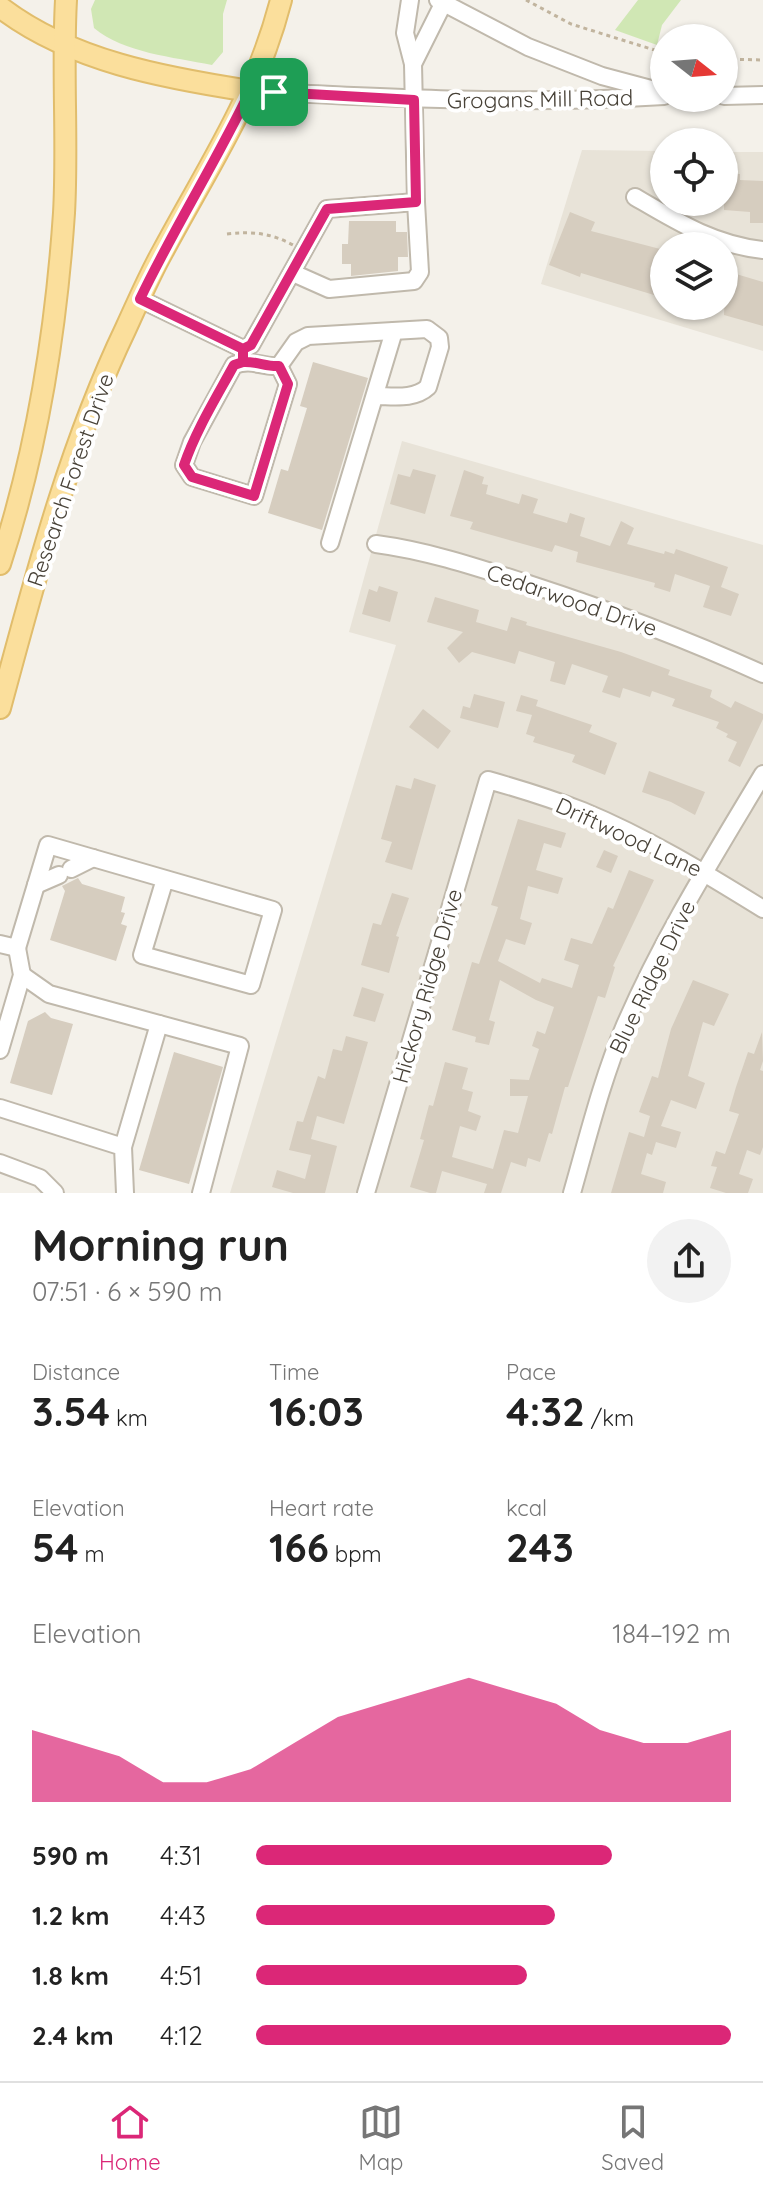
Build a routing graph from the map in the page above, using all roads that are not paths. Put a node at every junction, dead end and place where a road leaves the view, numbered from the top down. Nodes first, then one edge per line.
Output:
1 (66, 0) edge
2 (281, 0) edge
3 (410, 0) edge
4 (442, 1) edge
5 (0, 7) edge
6 (63, 44) junction
7 (413, 64) junction
8 (650, 90) edge
9 (250, 91) junction
10 (650, 95) edge
11 (763, 95) edge
12 (738, 96) edge
13 (414, 100) junction
14 (635, 197) dead end
15 (416, 202) junction
16 (763, 250) edge
17 (293, 273) junction
18 (140, 299) junction
19 (394, 331) junction
20 (243, 356) junction
21 (279, 366) junction
22 (375, 396) junction
23 (5, 531) edge
24 (330, 543) dead end
25 (376, 544) dead end
26 (0, 564) edge
27 (39, 566) junction
28 (763, 674) edge
29 (0, 708) edge
30 (763, 774) edge
31 (488, 780) joint
32 (93, 858) junction
33 (703, 872) junction
34 (165, 879) junction
35 (36, 885) junction
36 (763, 909) edge
37 (0, 944) edge
38 (17, 948) junction
39 (22, 975) junction
40 (159, 1024) junction
41 (0, 1050) edge
42 (0, 1108) edge
43 (123, 1147) junction
44 (0, 1163) edge
45 (55, 1193) edge
46 (125, 1193) edge
47 (201, 1193) edge
48 (366, 1193) edge
49 (572, 1193) edge

1 - 6 main road, Research Forest Drive
2 - 9 main road, Research Forest Drive
3 - 7 street
4 - 7 street
4 - 8 street, Grogans Mill Road
5 - 6 main road, Grogans Mill Road
6 - 9 main road, Grogans Mill Road
6 - 23 main road, Research Forest Drive
7 - 13 street
9 - 13 street, Grogans Mill Road
9 - 18 main road, Research Forest Drive
10 - 13 street, Grogans Mill Road
11 - 12 street
13 - 15 street
14 - 16 street
15 - 17 street
15 - 17 street
17 - 20 street
18 - 20 street
18 - 27 main road, Research Forest Drive
19 - 21 street
19 - 22 street
19 - 22 street
20 - 21 street
20 - 21 street
22 - 24 street
23 - 26 main road, Research Forest Drive
23 - 27 main road
25 - 28 street, Cedarwood Drive
27 - 29 main road, Research Forest Drive
30 - 33 street, Blue Ridge Drive
31 - 33 street, Driftwood Lane
31 - 48 street, Hickory Ridge Drive
32 - 34 street
32 - 35 street
32 - 35 street
33 - 36 street, Driftwood Lane
33 - 49 street, Blue Ridge Drive
34 - 34 street
35 - 38 street
37 - 38 street
38 - 39 street
39 - 40 street
39 - 41 street
40 - 43 street
40 - 47 street
42 - 43 street
43 - 46 street
44 - 45 street

